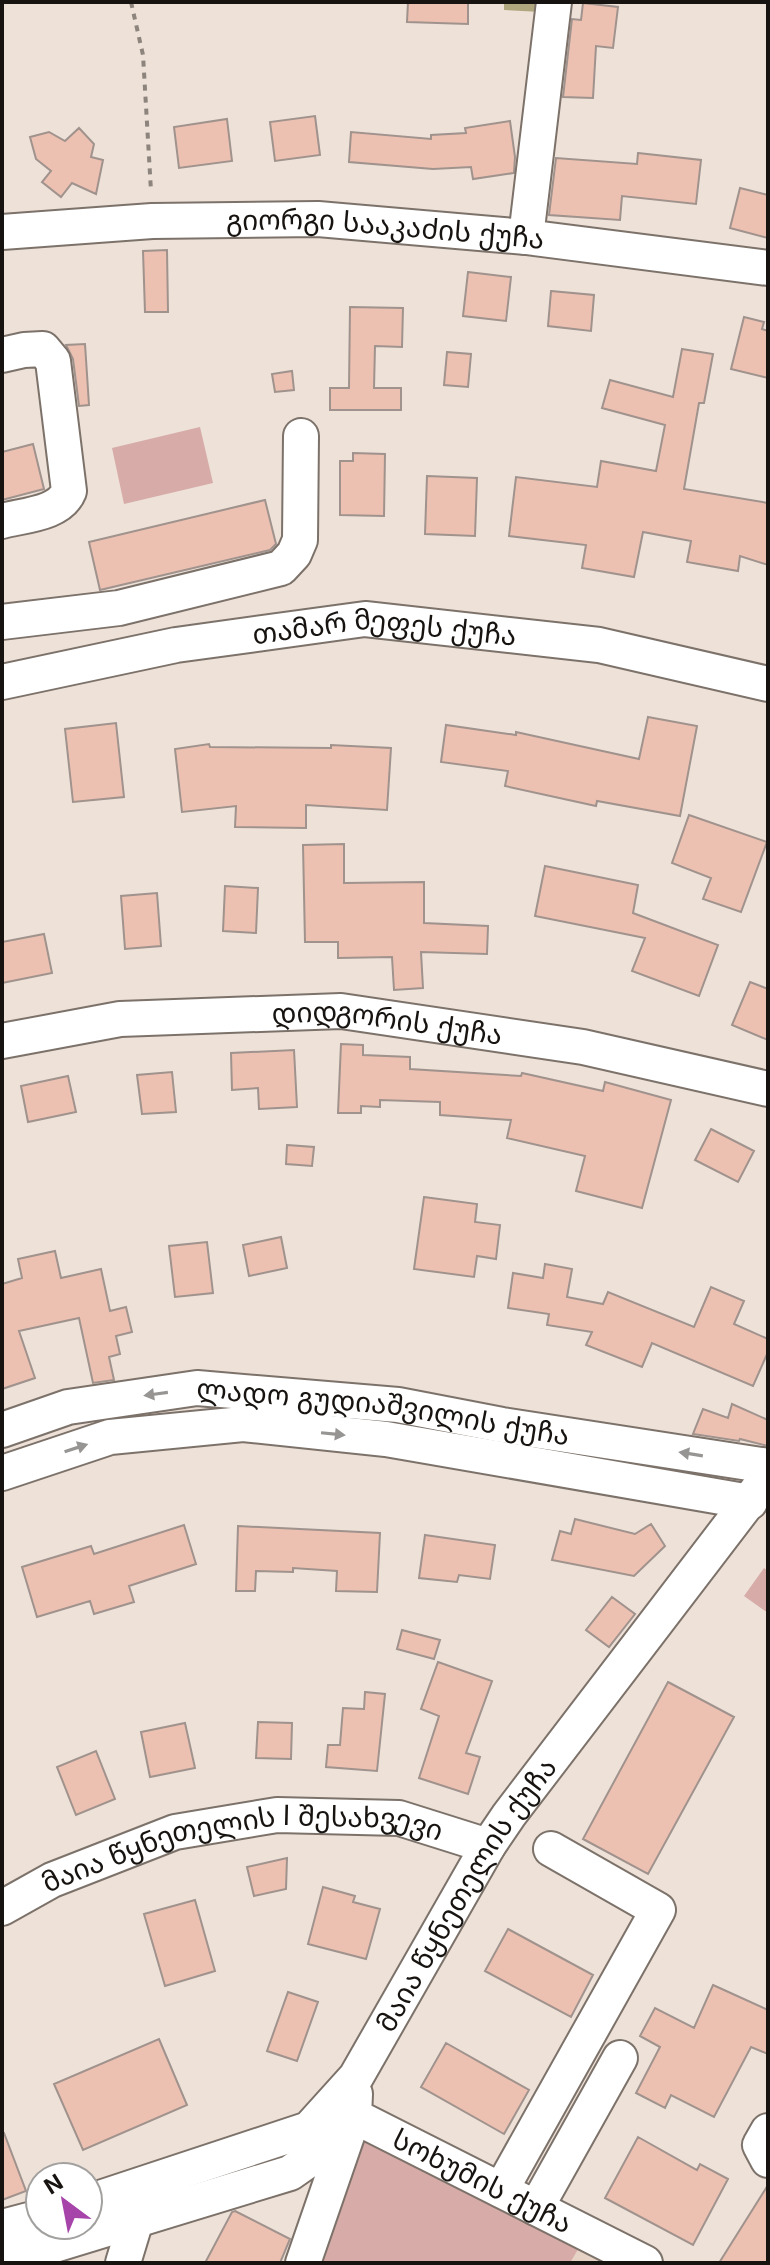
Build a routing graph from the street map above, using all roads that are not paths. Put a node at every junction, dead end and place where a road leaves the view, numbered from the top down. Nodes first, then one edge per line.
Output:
1 (554, 2) edge
2 (2, 232) edge
3 (526, 237) junction
4 (768, 268) edge
5 (2, 355) edge
6 (301, 436) dead end
7 (2, 521) edge
8 (2, 622) edge
9 (2, 680) edge
10 (768, 684) edge
11 (2, 1041) edge
12 (768, 1089) edge
13 (502, 1425) junction
14 (2, 1430) edge
15 (590, 1439) junction
16 (495, 1458) junction
17 (768, 1466) edge
18 (2, 1473) edge
19 (585, 1474) junction
20 (759, 1489) edge
21 (488, 1846) junction
22 (551, 1849) dead end
23 (2, 1908) edge
24 (620, 2058) dead end
25 (356, 2077) junction
26 (354, 2116) junction
27 (768, 2131) edge
28 (768, 2160) edge
29 (501, 2190) junction
30 (104, 2197) edge
31 (536, 2208) junction
32 (136, 2220) junction
33 (24, 2221) edge
34 (2, 2227) edge
35 (2, 2261) edge
36 (123, 2263) edge
37 (303, 2263) edge
38 (645, 2263) edge

1 - 3 street
2 - 3 street, გიორგი სააკაძის ქუჩა
3 - 4 street, გიორგი სააკაძის ქუჩა
5 - 7 street
6 - 8 street
9 - 10 street, თამარ მეფეს ქუჩა
11 - 12 street, დიდგორის ქუჩა
13 -> 14 street, ლადო გუდიაშვილის ქუჩა
13 - 15 street, ლადო გუდიაშვილის ქუჩა
13 - 16 street
17 -> 15 street, ლადო გუდიაშვილის ქუჩა
15 - 19 street
18 -> 16 street, ლადო გუდიაშვილის ქუჩა
16 - 19 street, ლადო გუდიაშვილის ქუჩა
19 - 20 street, ლადო გუდიაშვილის ქუჩა
20 - 21 street, მაია წყნეთელის ქუჩა
21 - 23 street, მაია წყნეთელის I შესახვევი
21 - 25 street, მაია წყნეთელის ქუჩა
22 - 29 street
24 - 31 street
25 - 26 street
25 - 30 street, მაია წყნეთელის ქუჩა
26 - 29 street, სოხუმის ქუჩა
26 - 32 street
26 - 37 street
27 - 28 street
29 - 31 street, სოხუმის ქუჩა
31 - 38 street, სოხუმის ქუჩა
32 - 35 street
32 - 36 street
33 - 34 street

